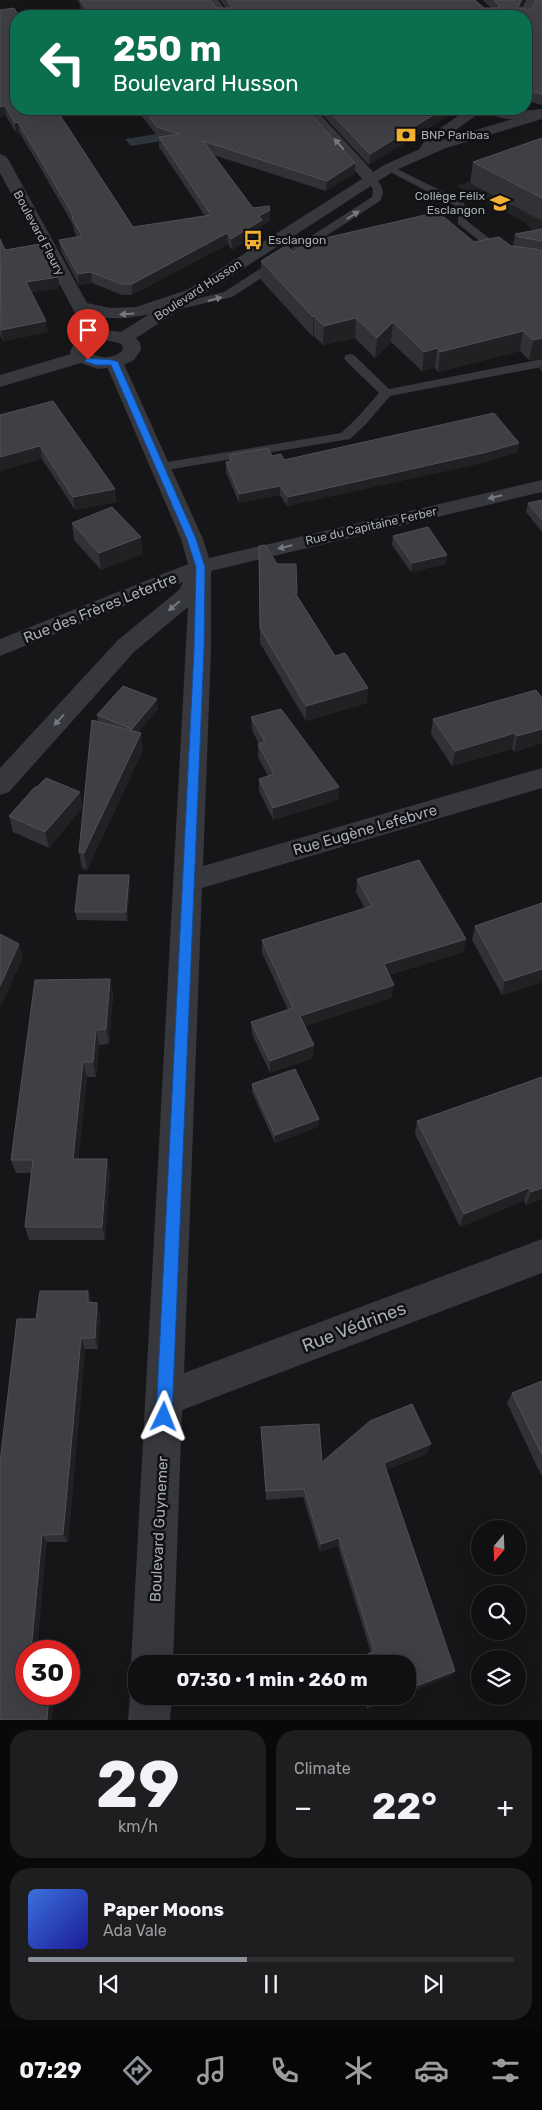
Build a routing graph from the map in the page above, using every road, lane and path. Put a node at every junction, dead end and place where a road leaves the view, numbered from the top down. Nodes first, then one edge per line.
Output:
1 (211, 0) edge
2 (219, 10) edge
3 (542, 114) edge
4 (312, 115) edge
5 (468, 115) edge
6 (514, 115) edge
7 (531, 115) edge
8 (427, 150) junction
9 (1, 165) edge
10 (388, 168) junction
11 (371, 180) junction
12 (542, 267) edge
13 (190, 294) junction
14 (79, 307) junction
15 (167, 309) junction
16 (96, 337) junction
17 (124, 338) junction
18 (83, 357) junction
19 (350, 358) dead end
20 (114, 362) junction
21 (542, 363) edge
22 (0, 381) edge
23 (386, 393) junction
24 (161, 467) junction
25 (542, 486) edge
26 (200, 567) junction
27 (0, 648) edge
28 (542, 778) edge
29 (0, 785) edge
30 (188, 881) junction
31 (542, 1256) edge
32 (165, 1398) junction
33 (152, 1655) edge
34 (151, 1705) edge
35 (150, 1720) edge

1 - 2 street
3 - 8 street
11 -> 4 street
5 - 8 street
6 - 7 street
8 - 10 street, Boulevard Husson
9 - 14 street, Boulevard Fleury
10 - 11 street, Boulevard Husson
10 - 12 lane
11 - 13 street, Boulevard Husson
15 -> 11 lane
13 -> 14 street
13 - 15 street, Boulevard Husson
14 - 16 street, Boulevard Fleury
15 - 17 street, Boulevard Husson
16 - 17 street
16 - 18 street
17 - 20 street
18 - 20 street
18 - 22 street
19 - 23 lane
20 - 24 street, Boulevard Guynemer
21 - 23 lane
23 - 24 lane
24 - 26 street, Boulevard Guynemer
25 -> 26 street, Rue du Capitaine Ferber
26 - 27 street, Rue des Frères Letertre
26 -> 29 street
26 - 30 street, Boulevard Guynemer
28 - 30 street, Rue Eugène Lefebvre
30 - 32 street, Boulevard Guynemer
31 - 32 street, Rue Védrines
32 - 33 street, Boulevard Guynemer
34 - 35 street

